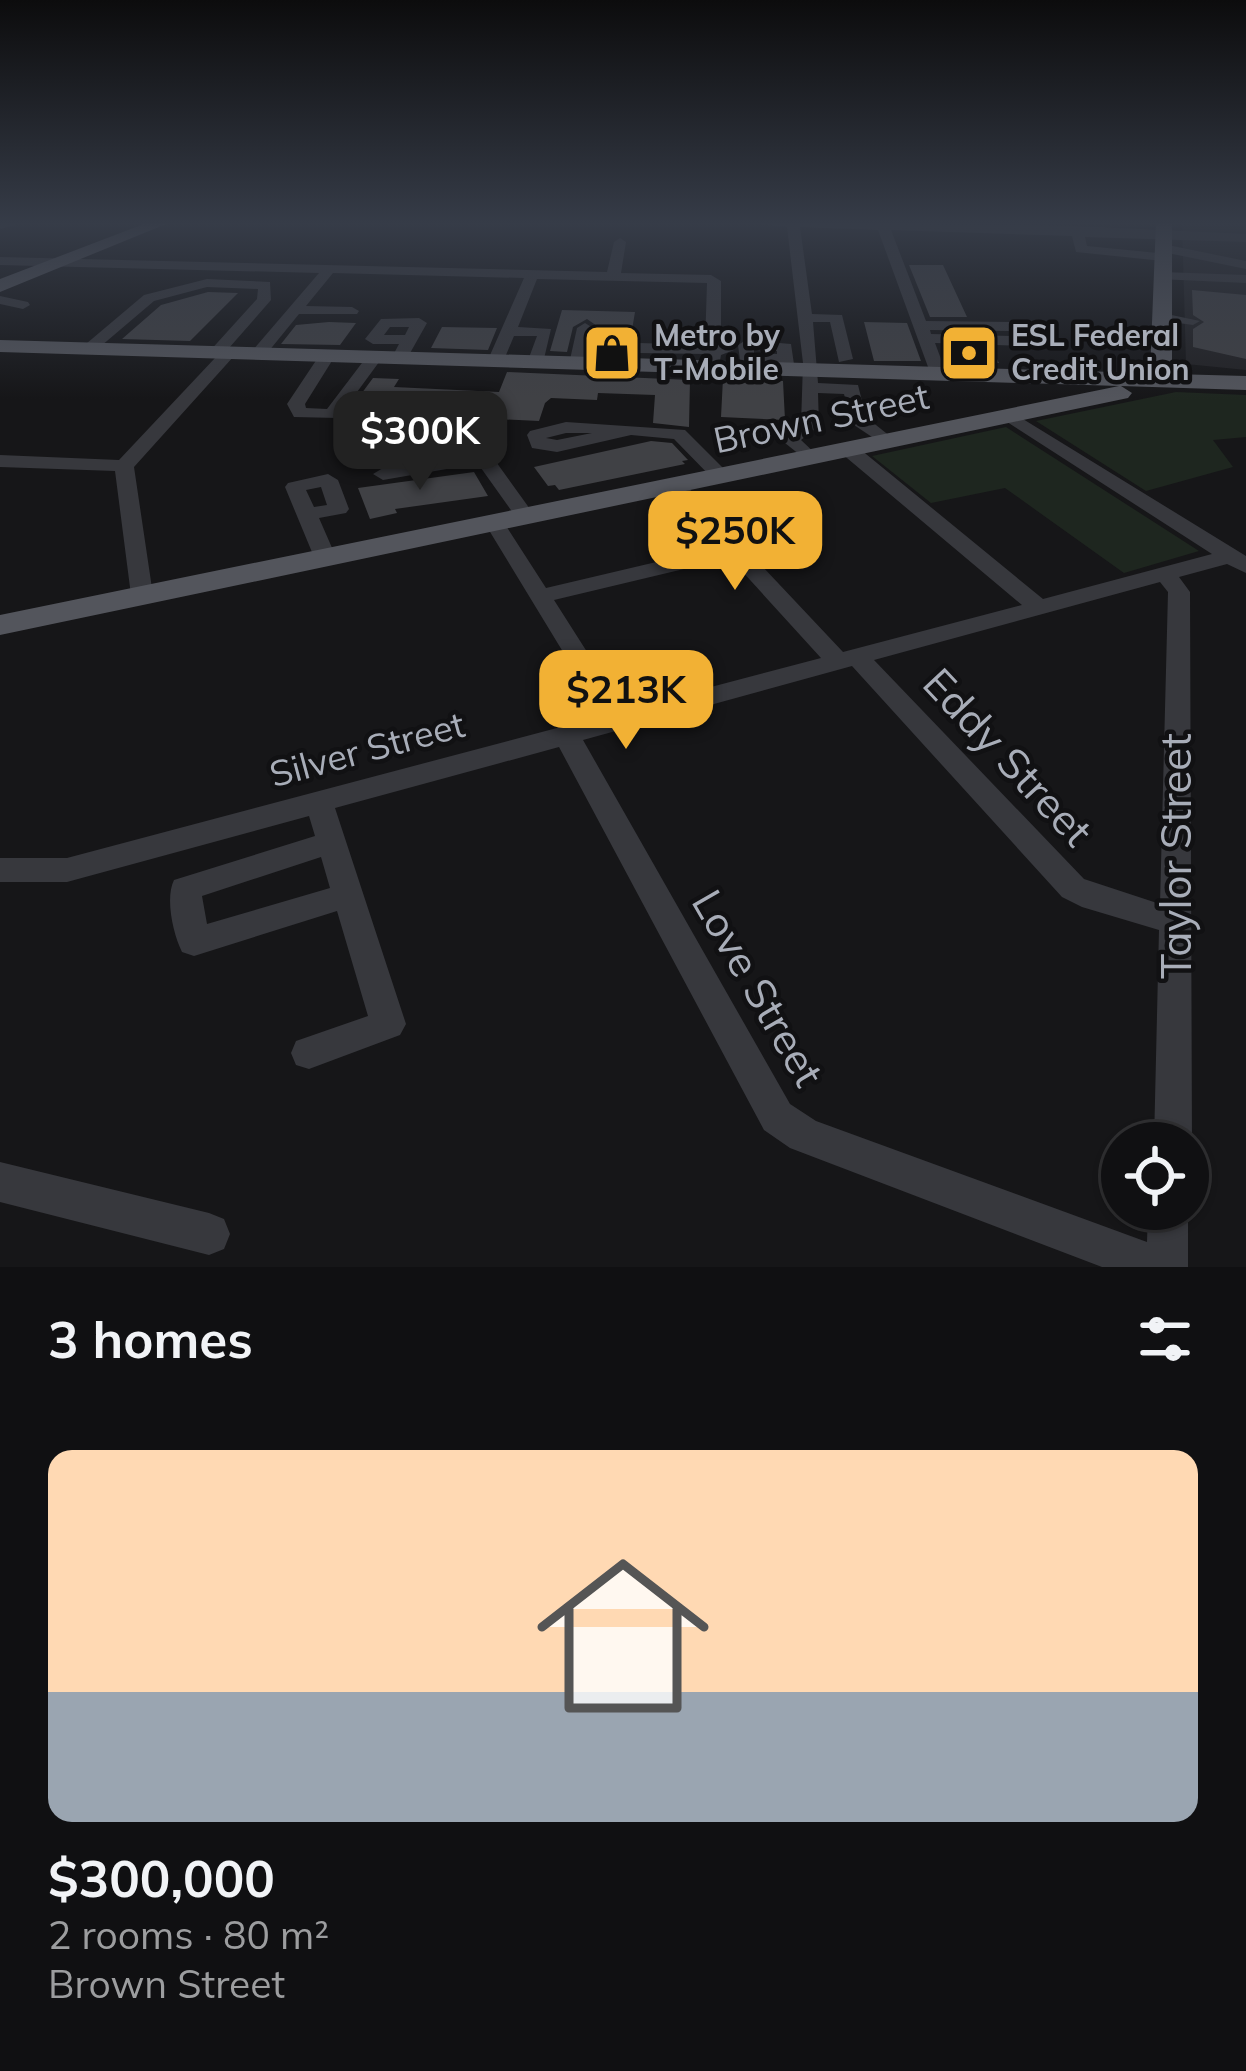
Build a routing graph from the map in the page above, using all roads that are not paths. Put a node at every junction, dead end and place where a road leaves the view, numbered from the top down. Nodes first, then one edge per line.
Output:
1 (320, 281) edge
2 (529, 281) edge
3 (713, 281) edge
4 (801, 281) edge
5 (903, 281) edge
6 (1163, 281) edge
7 (0, 300) edge
8 (23, 305) dead end
9 (295, 310) junction
10 (352, 311) dead end
11 (1162, 316) junction
12 (806, 318) junction
13 (1193, 321) dead end
14 (585, 328) dead end
15 (922, 331) junction
16 (508, 332) junction
17 (0, 346) edge
18 (640, 348) dead end
19 (88, 349) junction
20 (222, 353) junction
21 (258, 354) junction
22 (327, 356) junction
23 (374, 358) junction
24 (713, 359) junction
25 (845, 359) dead end
26 (496, 362) junction
27 (535, 363) junction
28 (577, 364) junction
29 (798, 372) junction
30 (939, 375) junction
31 (1161, 380) junction
32 (1246, 382) edge
33 (1010, 416) junction
34 (625, 431) dead end
35 (886, 441) junction
36 (848, 449) junction
37 (810, 457) junction
38 (0, 461) edge
39 (76, 464) junction
40 (124, 466) junction
41 (383, 474) dead end
42 (721, 476) junction
43 (0, 477) edge
44 (675, 485) junction
45 (306, 514) dead end
46 (525, 516) junction
47 (494, 522) junction
48 (735, 550) junction
49 (325, 557) junction
50 (1238, 561) edge
51 (1166, 574) junction
52 (142, 595) junction
53 (540, 596) junction
54 (1040, 608) junction
55 (0, 625) edge
56 (848, 660) junction
57 (618, 722) junction
58 (566, 735) junction
59 (319, 802) junction
60 (332, 842) junction
61 (5, 877) edge
62 (347, 895) junction
63 (1176, 922) junction
64 (309, 1053) dead end
65 (1173, 1122) edge
66 (0, 1182) edge
67 (1166, 1230) edge
68 (209, 1234) dead end
69 (1162, 1267) edge

1 - 9 street
2 - 16 street
3 - 24 street
4 - 12 street
5 - 15 street
6 - 11 main road
7 - 8 street
9 - 10 street
9 - 21 street
11 - 13 street
11 - 31 main road
12 - 25 street
12 - 29 street
14 - 28 street
15 - 15 street
15 - 30 street
16 - 26 street
16 - 27 street
17 - 19 main road
18 - 24 street
19 - 20 main road
19 - 20 street
20 - 21 main road
20 - 40 street
21 - 22 main road
22 - 23 main road
22 - 23 street
23 - 26 main road
24 - 28 main road
24 - 29 main road
24 - 29 street
26 - 27 main road
27 - 28 main road
29 - 30 main road
29 - 35 street
29 - 37 street
30 - 31 main road
31 - 32 main road
31 - 33 main road, Brown Street
33 - 35 main road, Brown Street
33 - 50 street
34 - 42 street
35 - 36 main road, Brown Street
36 - 37 main road, Brown Street
36 - 54 street
37 - 42 main road, Brown Street
38 - 39 street
39 - 40 street
39 - 43 street
40 - 52 street
41 - 46 street
42 - 44 main road, Brown Street
44 - 46 main road, Brown Street
44 - 48 street, Eddy Street
45 - 49 street
46 - 47 main road, Brown Street
47 - 49 main road, Brown Street
47 - 53 street
48 - 53 street
48 - 56 street, Eddy Street
49 - 52 main road, Brown Street
50 - 51 street, Silver Street
51 - 54 street, Silver Street
51 - 63 street, Taylor Street
52 - 55 main road, Brown Street
53 - 57 street
54 - 56 street, Silver Street
56 - 57 street, Silver Street
56 - 63 street, Eddy Street
57 - 58 street, Silver Street
58 - 59 street, Silver Street
58 - 69 street, Love Street
59 - 60 street
59 - 61 street, Silver Street
60 - 62 street
60 - 62 street
62 - 64 street
63 - 65 street, Taylor Street
66 - 68 street
67 - 69 street

